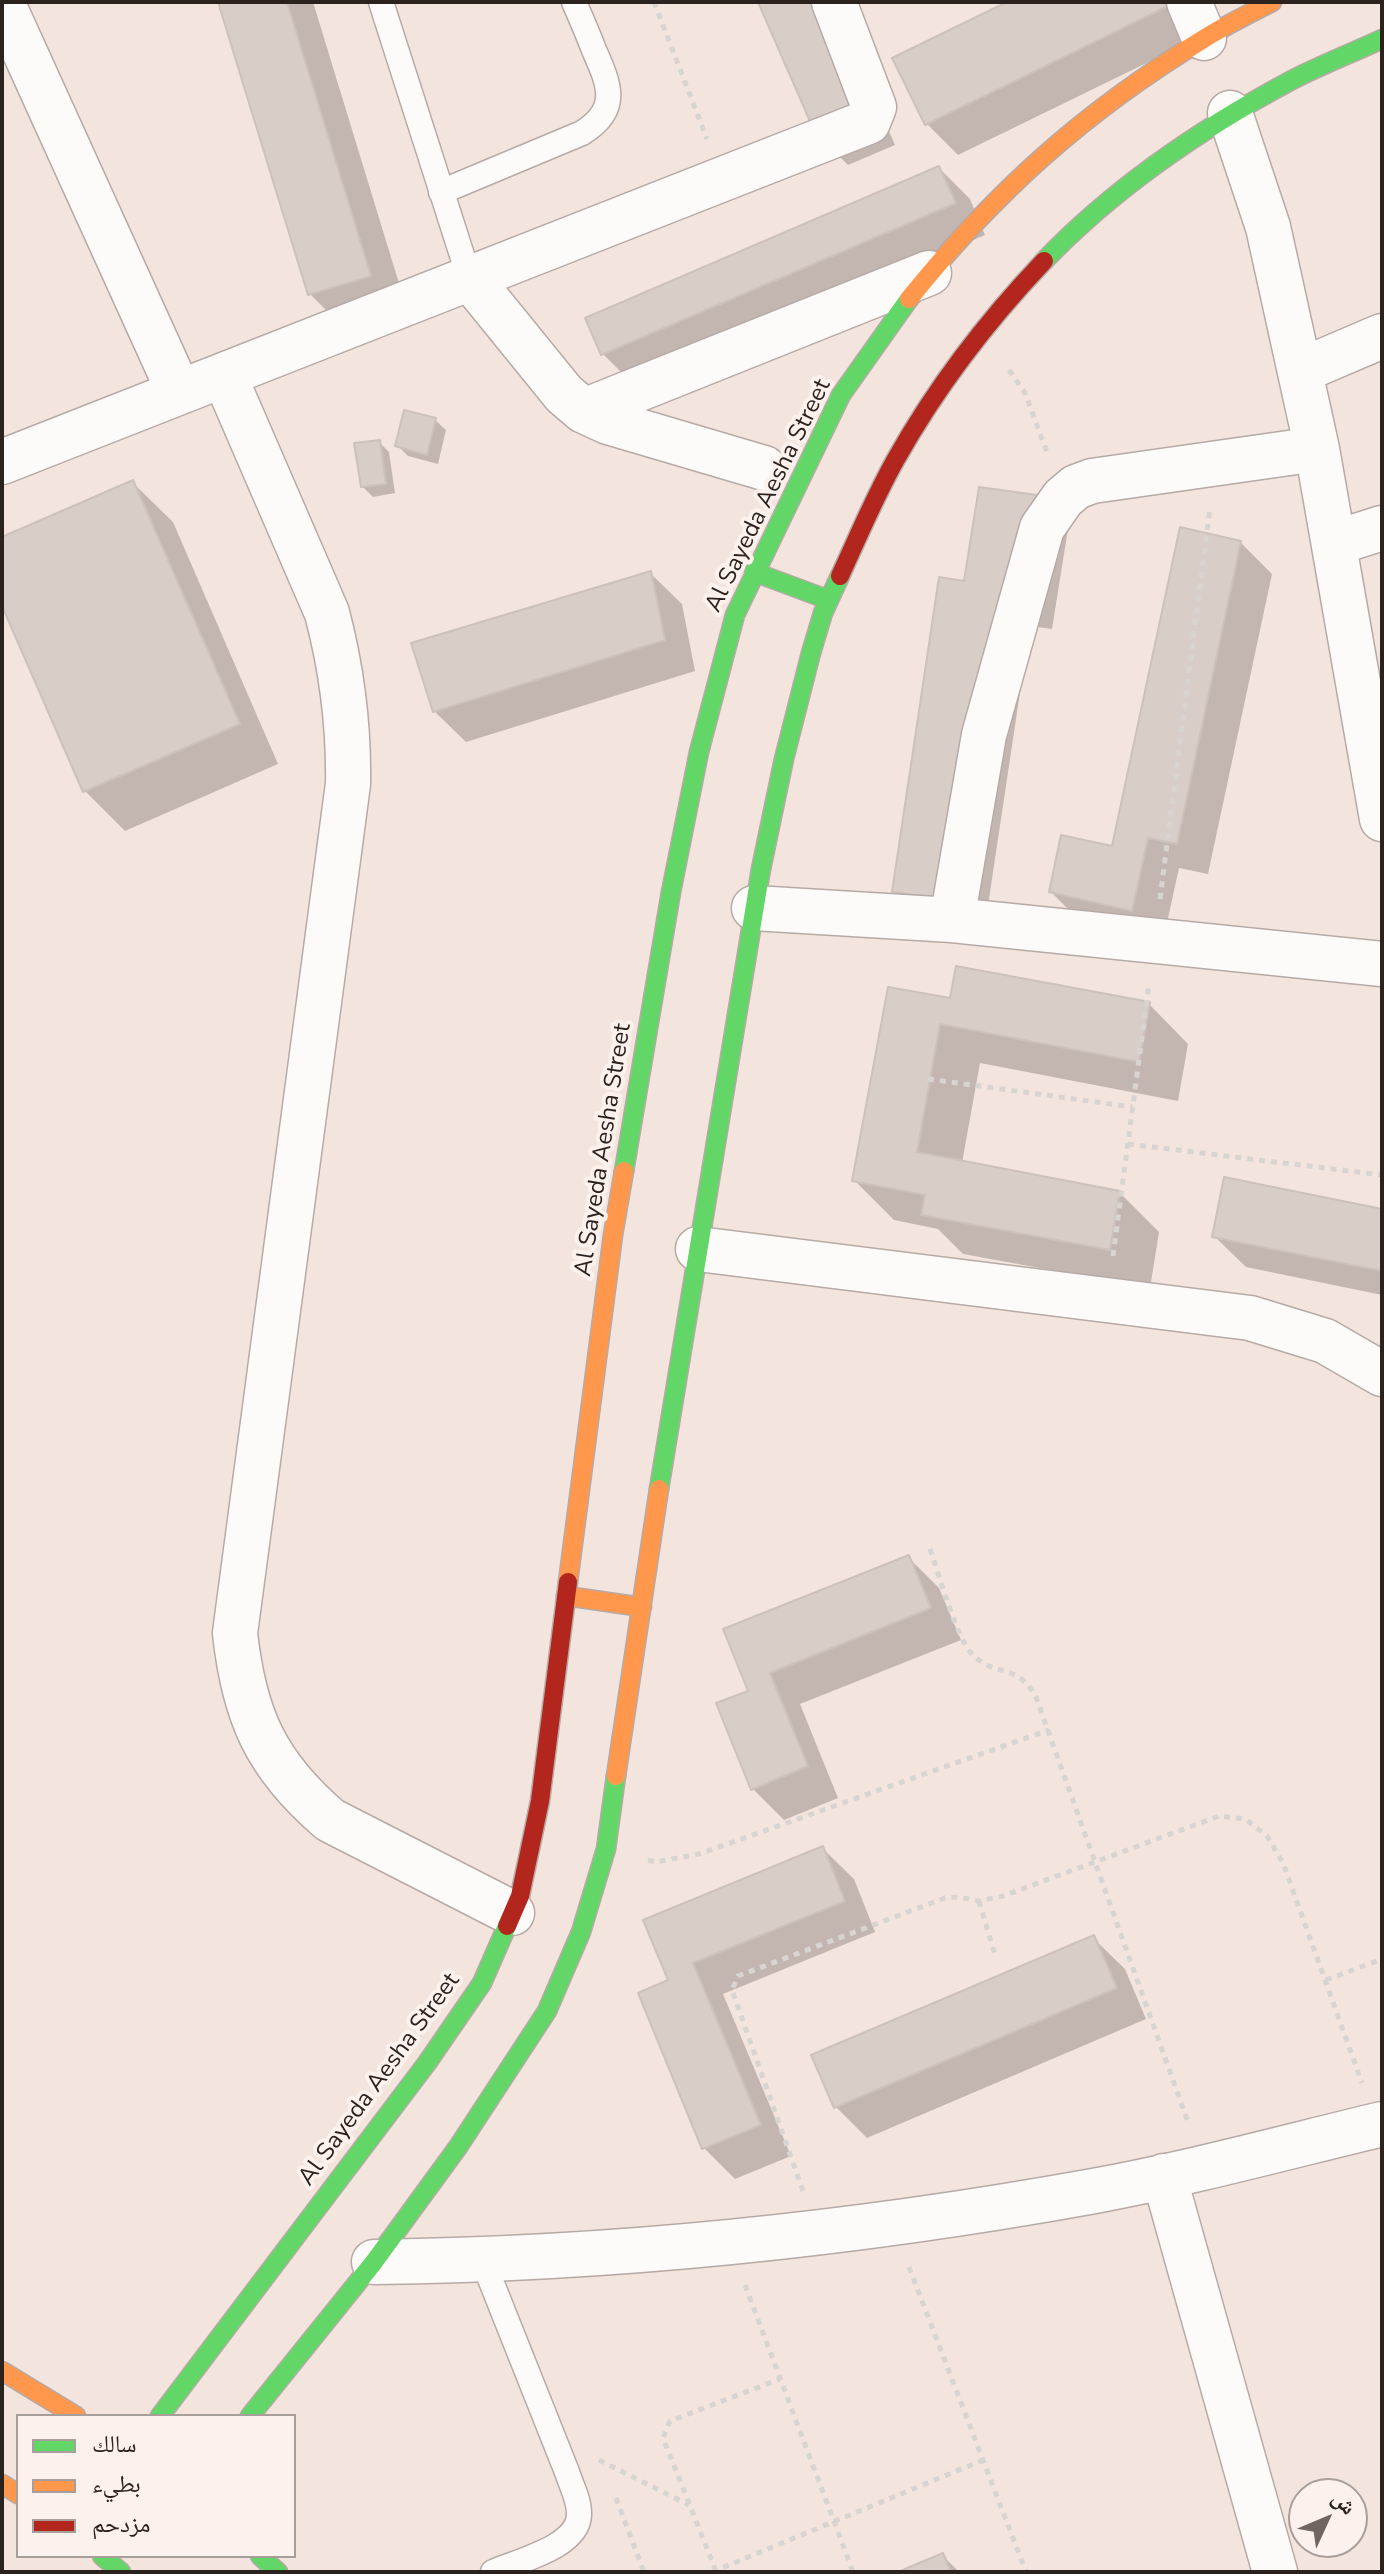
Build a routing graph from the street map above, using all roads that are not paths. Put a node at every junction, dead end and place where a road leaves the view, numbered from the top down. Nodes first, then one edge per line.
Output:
1 (2, 2) edge
2 (381, 2) edge
3 (574, 2) edge
4 (834, 2) edge
5 (1272, 2) edge
6 (1197, 20) edge
7 (1382, 39) edge
8 (1230, 113) junction
9 (441, 192) junction
10 (929, 273) junction
11 (469, 277) junction
12 (1382, 336) edge
13 (1300, 371) junction
14 (224, 375) junction
15 (179, 392) junction
16 (584, 411) junction
17 (1317, 449) junction
18 (2, 462) edge
19 (764, 468) dead end
20 (1382, 528) edge
21 (1335, 543) junction
22 (754, 572) junction
23 (829, 600) junction
24 (1382, 819) edge
25 (754, 908) junction
26 (952, 920) junction
27 (1382, 964) edge
28 (698, 1249) junction
29 (1382, 1374) edge
30 (566, 1596) junction
31 (642, 1607) junction
32 (512, 1913) junction
33 (1379, 2125) edge
34 (1184, 2172) junction
35 (483, 2261) junction
36 (374, 2262) junction
37 (2, 2371) edge
38 (73, 2414) edge
39 (162, 2414) edge
40 (252, 2414) edge
41 (104, 2558) edge
42 (262, 2558) edge
43 (121, 2572) edge
44 (278, 2572) edge
45 (493, 2572) edge
46 (1275, 2572) edge

1 - 15 street
2 - 9 lane
3 - 9 lane
4 - 11 street
5 - 6 street, Al Sayeda Aesha Street
6 - 10 street, Al Sayeda Aesha Street
7 - 8 street
8 - 13 street
8 - 23 street
9 - 11 lane
10 - 16 street
10 - 22 street, Al Sayeda Aesha Street
11 - 14 street
11 - 16 street
12 - 13 street
13 - 17 street
14 - 15 street
14 - 32 street
15 - 18 street
16 - 19 street
17 - 21 street
17 - 26 street
20 - 21 street
21 - 24 street
22 - 23 street
22 - 30 street, Al Sayeda Aesha Street
23 - 25 street
25 - 26 street
25 - 28 street
26 - 27 street
28 - 29 street
28 - 31 street
30 - 31 street
30 - 32 street, Al Sayeda Aesha Street
31 - 36 street
32 - 39 street, Al Sayeda Aesha Street
33 - 34 street
34 - 35 street
34 - 46 street
35 - 36 street
35 - 45 lane
36 - 40 street
37 - 38 street
41 - 43 street
42 - 44 street

